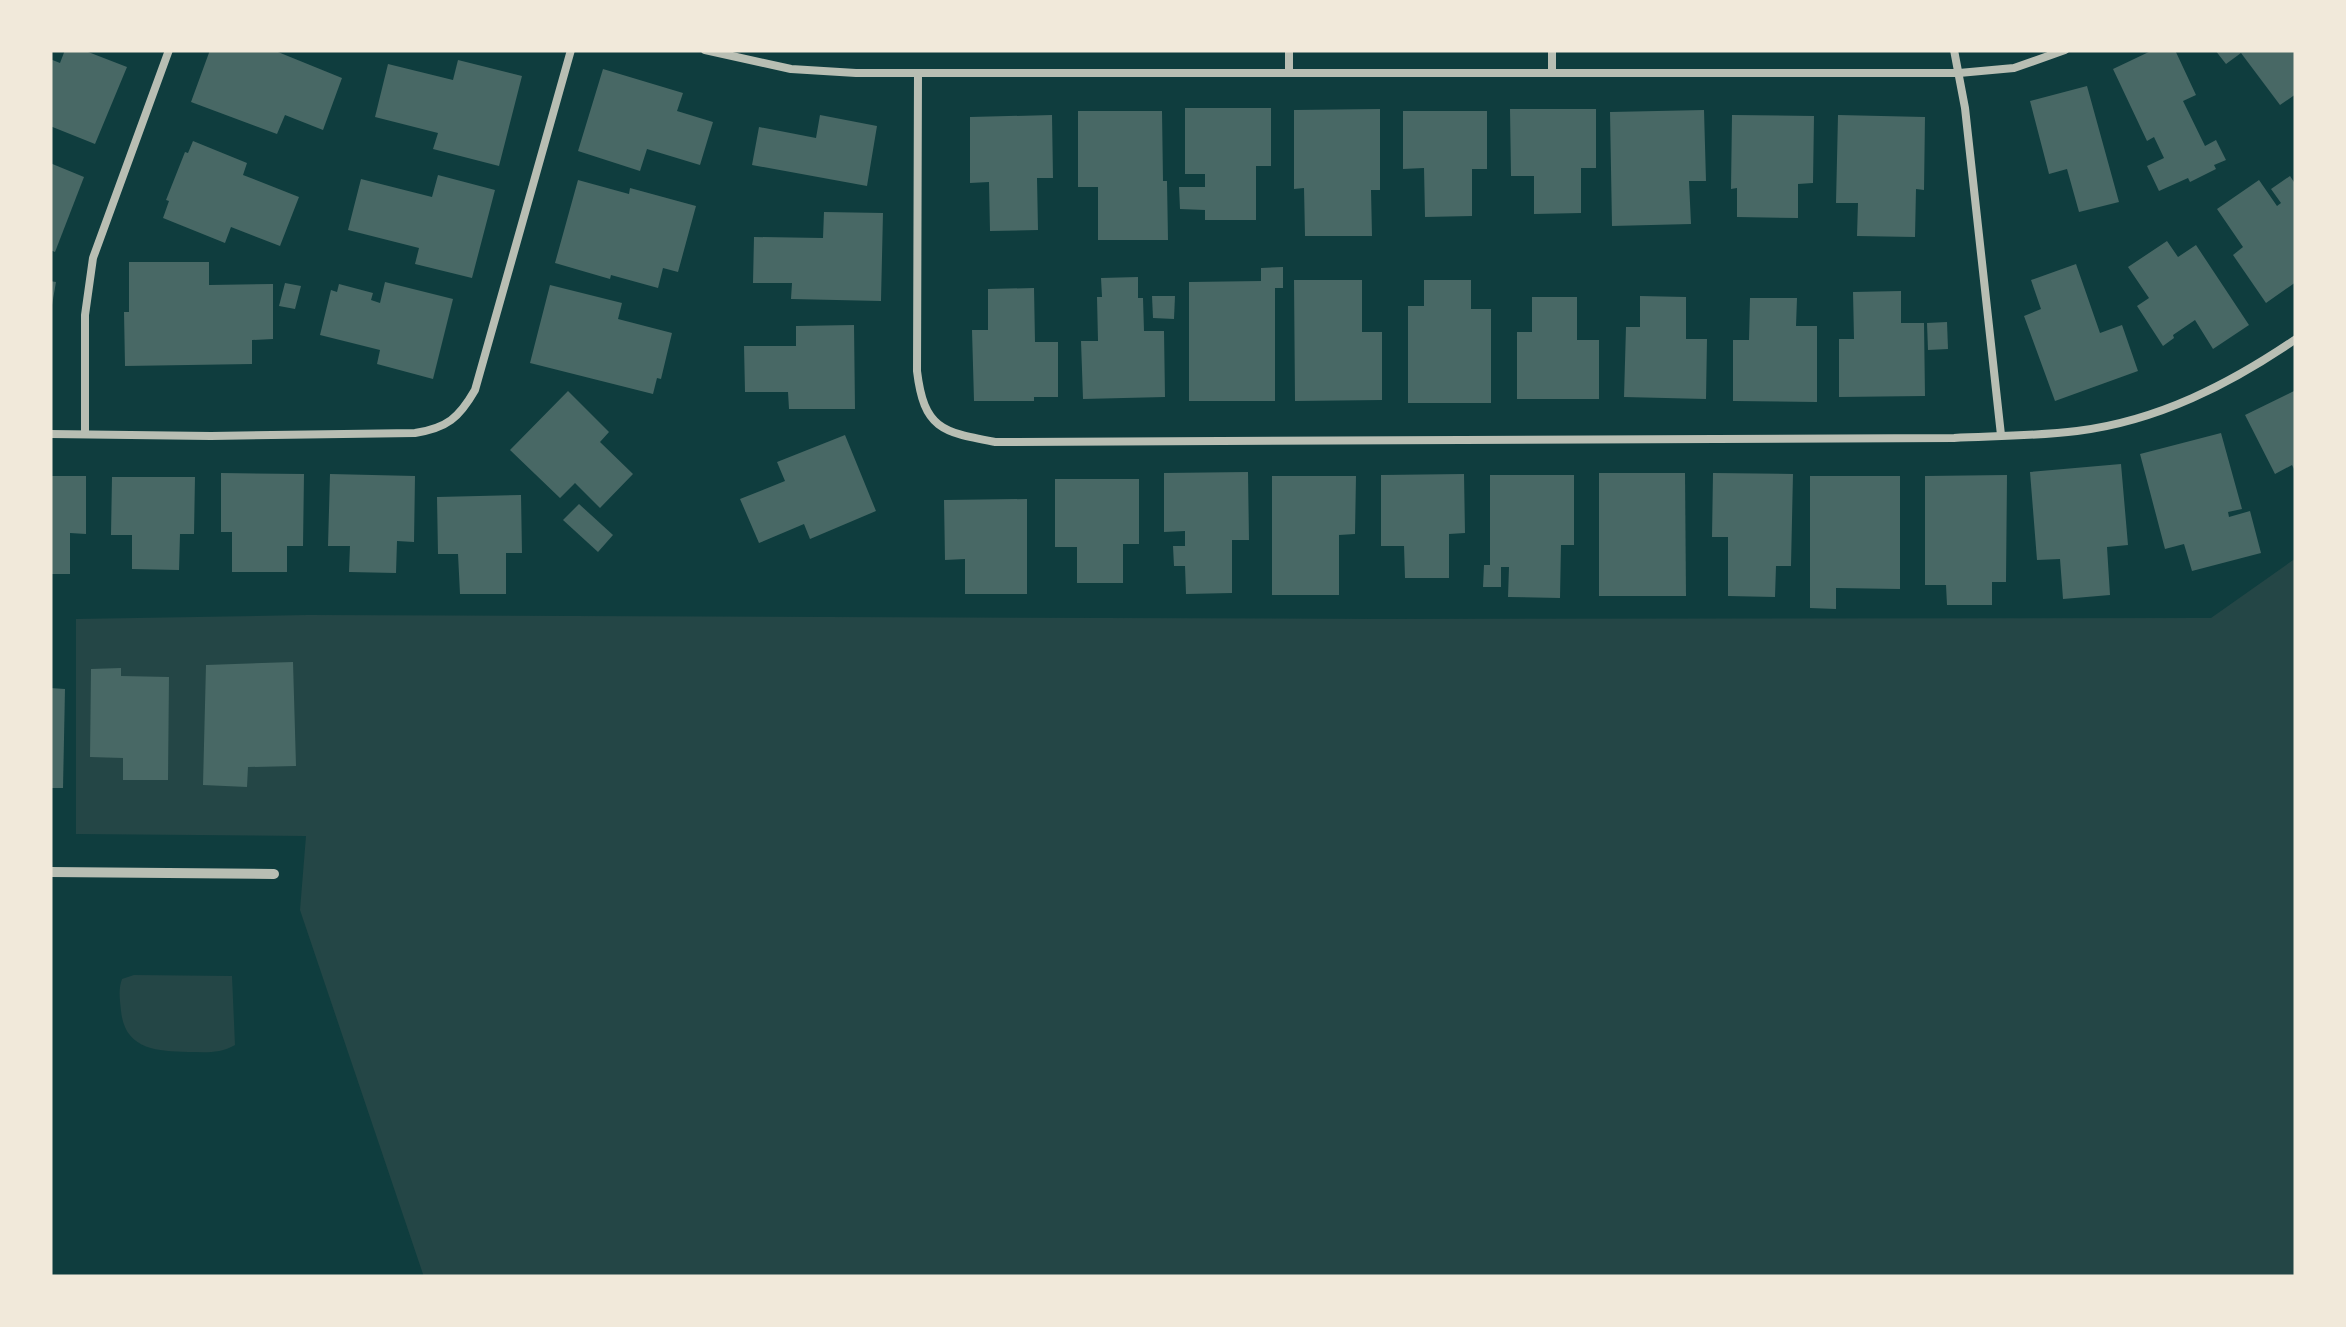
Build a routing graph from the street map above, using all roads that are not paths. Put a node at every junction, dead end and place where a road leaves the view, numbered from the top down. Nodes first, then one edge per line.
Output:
1 (169, 50) edge
2 (571, 50) edge
3 (705, 50) edge
4 (1289, 50) edge
5 (1552, 50) edge
6 (1954, 50) edge
7 (2065, 50) edge
8 (918, 73) junction
9 (1290, 73) junction
10 (1552, 73) junction
11 (1959, 73) junction
12 (2296, 339) edge
13 (50, 434) edge
14 (86, 434) junction
15 (2001, 436) junction
16 (50, 872) edge
17 (274, 874) dead end

1 - 14 lane
2 - 14 lane
3 - 8 lane
4 - 9 lane
5 - 10 lane
6 - 11 lane
7 - 11 lane
8 - 9 lane
8 - 15 lane
9 - 10 lane
10 - 11 lane
11 - 15 lane
12 - 15 lane
13 - 14 lane
16 - 17 street

